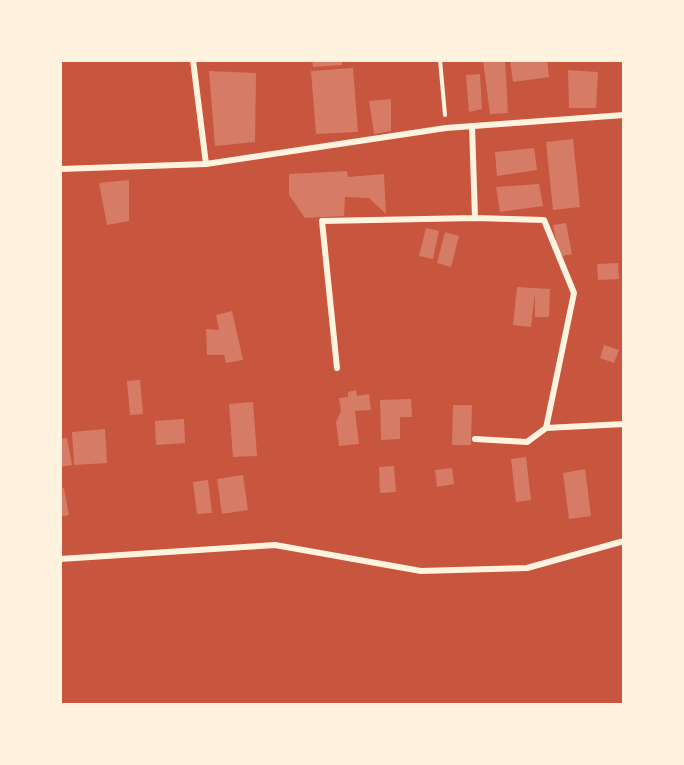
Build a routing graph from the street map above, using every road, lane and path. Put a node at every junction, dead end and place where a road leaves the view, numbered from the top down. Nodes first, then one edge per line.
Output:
1 (193, 60) edge
2 (440, 60) edge
3 (624, 115) edge
4 (472, 126) junction
5 (446, 128) junction
6 (206, 164) junction
7 (60, 169) edge
8 (475, 218) junction
9 (337, 368) dead end
10 (624, 424) edge
11 (546, 428) junction
12 (476, 439) dead end
13 (624, 541) edge
14 (60, 559) edge

1 - 6 street
2 - 5 path
3 - 4 street
4 - 5 street
4 - 8 street
5 - 6 street
6 - 7 street
8 - 9 street
8 - 11 street
10 - 11 street
11 - 12 street
13 - 14 street

